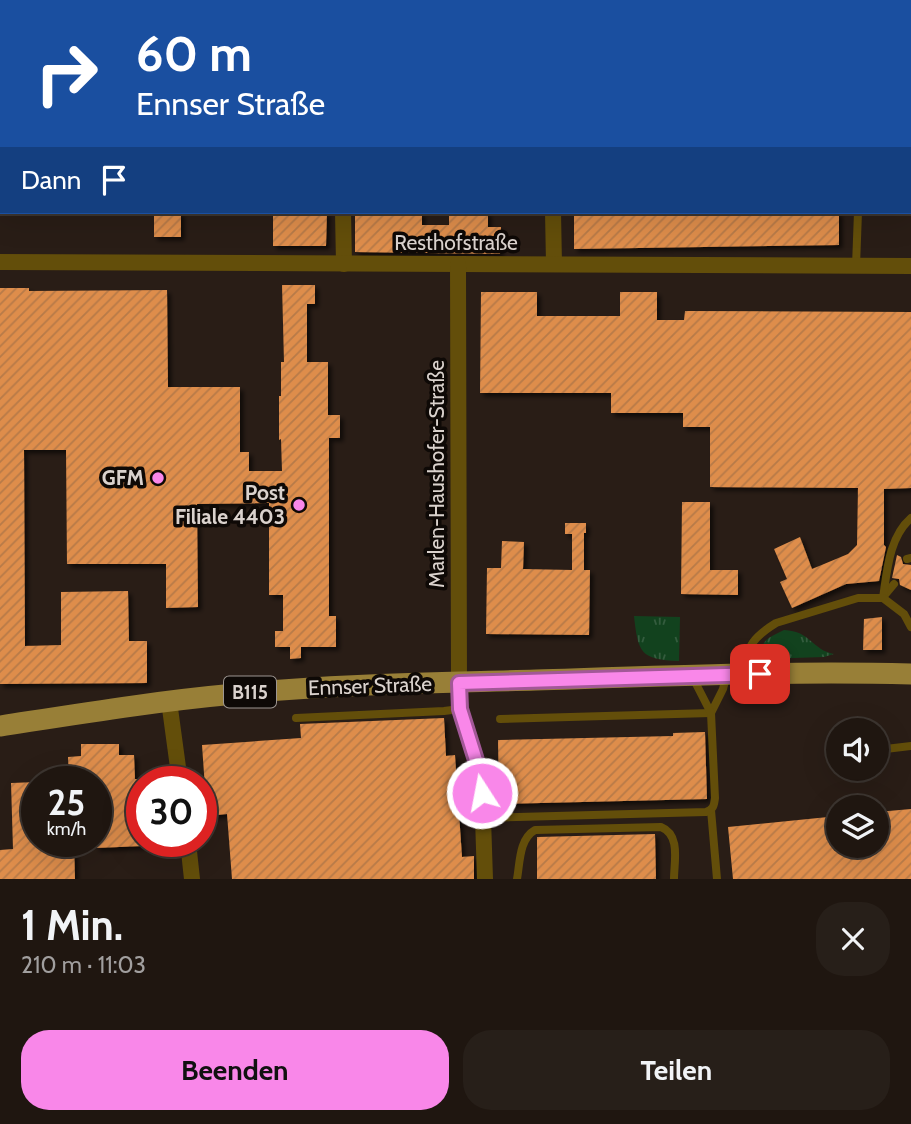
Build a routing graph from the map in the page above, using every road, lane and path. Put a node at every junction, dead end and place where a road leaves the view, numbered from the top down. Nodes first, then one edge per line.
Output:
1 (343, 214) edge
2 (554, 214) edge
3 (858, 214) edge
4 (0, 262) edge
5 (344, 264) junction
6 (458, 264) junction
7 (554, 264) junction
8 (856, 266) junction
9 (911, 266) edge
10 (911, 518) edge
11 (894, 584) dead end
12 (883, 598) junction
13 (911, 627) edge
14 (908, 671) edge
15 (735, 674) junction
16 (692, 675) junction
17 (459, 683) junction
18 (169, 701) junction
19 (460, 709) junction
20 (711, 713) junction
21 (296, 719) dead end
22 (500, 719) dead end
23 (0, 726) edge
24 (911, 747) edge
25 (889, 749) edge
26 (178, 766) edge
27 (711, 810) junction
28 (484, 818) junction
29 (190, 857) edge
30 (192, 879) edge
31 (485, 879) edge
32 (517, 879) edge
33 (674, 879) edge
34 (717, 879) edge

1 - 5 street
2 - 7 street
3 - 8 lane
4 - 5 street, Resthofstraße
5 - 6 street, Resthofstraße
6 - 7 street, Resthofstraße
6 - 17 street, Marlen-Haushofer-Straße
7 - 8 street, Resthofstraße
8 - 9 street, Resthofstraße
10 - 12 lane
11 - 12 lane
12 - 13 lane
12 - 15 lane
14 - 15 main road, Ennser Straße / B115
15 - 16 main road, Ennser Straße / B115
15 - 20 lane
16 - 17 main road, Ennser Straße / B115
16 - 20 lane
17 - 18 main road, Ennser Straße / B115
17 - 19 street, Marlen-Haushofer-Straße
18 - 23 main road, Ennser Straße / B115
18 - 26 street
19 - 21 lane
19 - 28 street, Marlen-Haushofer-Straße
20 - 22 lane
20 - 27 lane
24 - 25 lane
27 - 28 lane
27 - 34 lane
28 - 31 street, Marlen-Haushofer-Straße
29 - 30 street
32 - 33 lane

